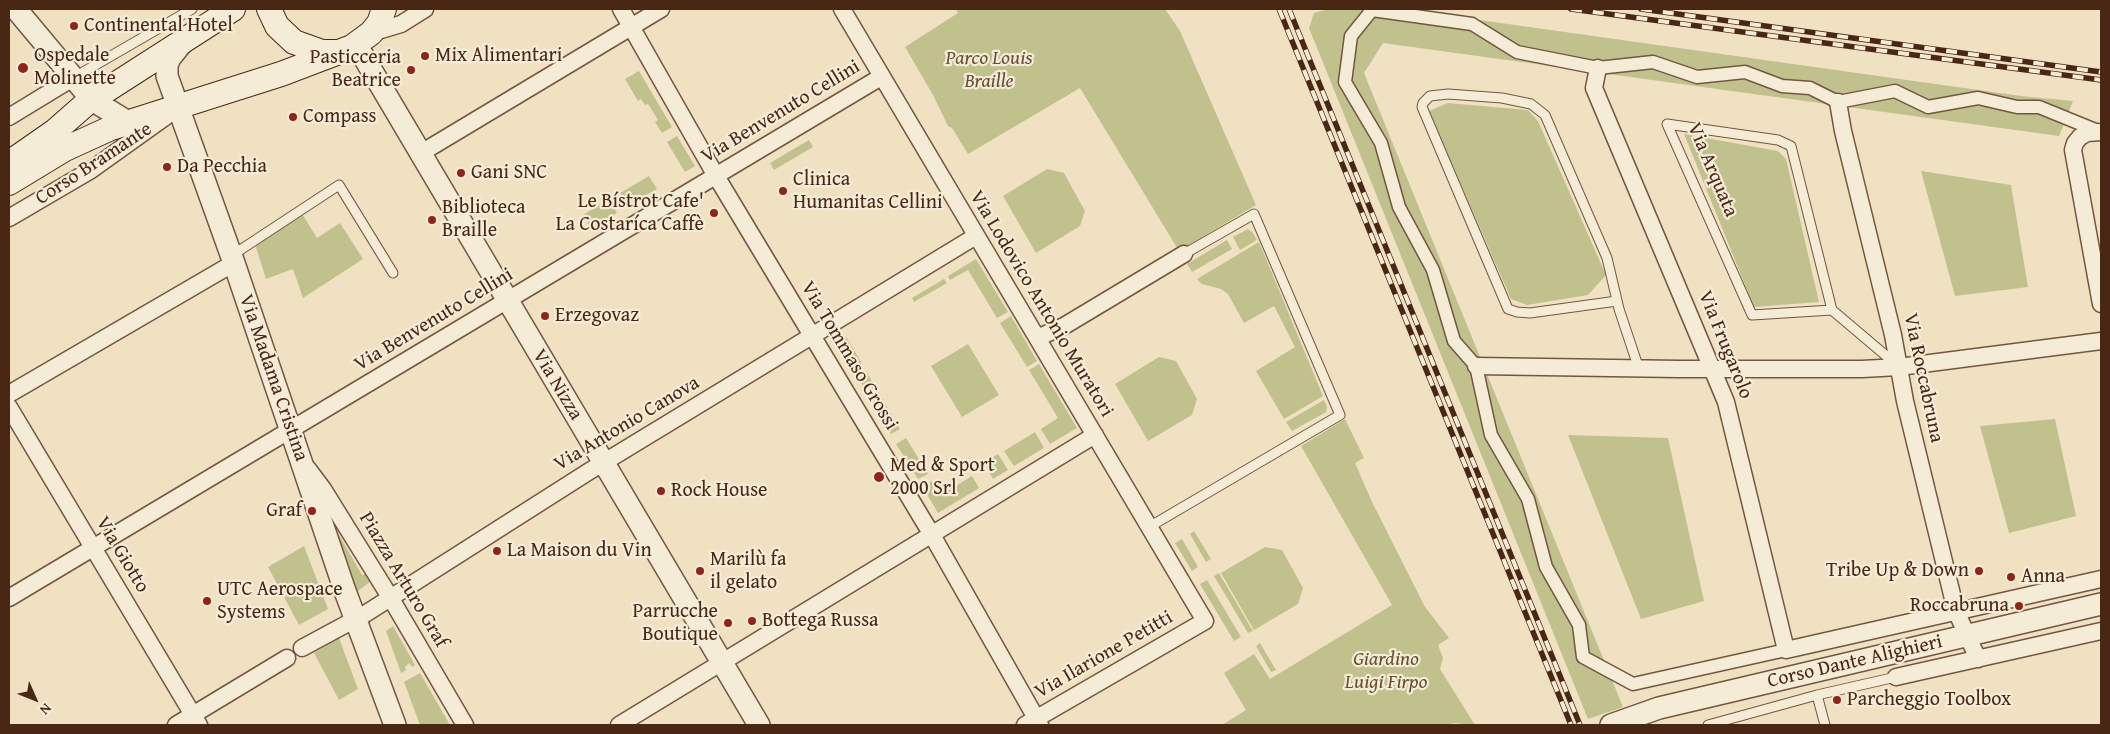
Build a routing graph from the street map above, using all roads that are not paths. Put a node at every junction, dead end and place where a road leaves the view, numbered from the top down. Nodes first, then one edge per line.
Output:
1 (16, 9) edge
2 (192, 9) edge
3 (232, 9) edge
4 (269, 9) edge
5 (425, 9) edge
6 (621, 9) edge
7 (661, 9) edge
8 (842, 9) edge
9 (632, 26) junction
10 (370, 28) edge
11 (189, 36) junction
12 (1598, 68) junction
13 (881, 77) junction
14 (73, 78) junction
15 (92, 100) junction
16 (1838, 102) junction
17 (179, 108) junction
18 (9, 118) edge
19 (128, 122) junction
20 (2100, 131) edge
21 (421, 153) junction
22 (9, 163) edge
23 (716, 176) junction
24 (9, 183) edge
25 (9, 218) edge
26 (976, 236) junction
27 (1184, 254) joint
28 (232, 259) junction
29 (394, 273) dead end
30 (507, 300) junction
31 (1617, 301) junction
32 (2101, 304) edge
33 (1832, 310) junction
34 (813, 337) junction
35 (1037, 338) junction
36 (2101, 341) edge
37 (1476, 366) junction
38 (1899, 367) junction
39 (1639, 369) junction
40 (1714, 369) junction
41 (10, 387) edge
42 (9, 407) edge
43 (290, 431) junction
44 (1095, 435) junction
45 (300, 459) junction
46 (604, 462) junction
47 (1149, 526) junction
48 (932, 535) junction
49 (93, 548) junction
50 (2101, 579) edge
51 (390, 597) junction
52 (9, 598) edge
53 (2101, 604) edge
54 (1956, 611) junction
55 (355, 619) junction
56 (1205, 621) joint
57 (2101, 631) edge
58 (1967, 635) junction
59 (302, 648) dead end
60 (1786, 650) junction
61 (287, 658) dead end
62 (1978, 659) junction
63 (722, 662) junction
64 (1896, 677) joint
65 (1817, 695) junction
66 (196, 720) edge
67 (1621, 722) edge
68 (1034, 723) edge
69 (176, 725) edge
70 (395, 725) edge
71 (465, 725) edge
72 (619, 725) edge
73 (759, 725) edge
74 (1708, 725) edge
75 (1825, 725) edge

1 - 14 street
2 - 14 lane
3 - 11 main road
4 - 10 main road
5 - 10 street, Corso Bramante
6 - 9 street, Via Tommaso Grossi
7 - 9 street
8 - 13 street, Via Lodovico Antonio Muratori
9 - 21 street
9 - 23 street, Via Tommaso Grossi
10 - 17 main road, Corso Bramante
10 - 21 street, Via Nizza
11 - 15 main road
11 - 17 street, Via Madama Cristina
12 - 16 street
12 - 37 street
12 - 40 street, Via Frugarolo
13 - 23 street, Via Benvenuto Cellini
13 - 26 street, Via Lodovico Antonio Muratori
14 - 15 street
14 - 18 street
15 - 19 street
15 - 22 main road
16 - 20 street
16 - 38 street, Via Roccabruna
17 - 19 main road, Corso Bramante
17 - 25 street, Corso Bramante
17 - 28 street, Via Madama Cristina
19 - 24 main road, Corso Bramante
20 - 32 street
21 - 30 street, Via Nizza
23 - 30 street, Via Benvenuto Cellini
23 - 34 street, Via Tommaso Grossi
26 - 34 street, Via Antonio Canova
26 - 35 street, Via Lodovico Antonio Muratori
27 - 35 street
27 - 47 lane
28 - 29 lane
28 - 41 street
28 - 43 street, Via Madama Cristina
30 - 43 street, Via Benvenuto Cellini
30 - 46 street, Via Nizza
31 - 31 lane
31 - 39 lane
33 - 33 lane, Via Arquata
33 - 38 lane
34 - 46 street, Via Antonio Canova
34 - 48 street, Via Tommaso Grossi
35 - 44 street, Via Lodovico Antonio Muratori
36 - 38 street
37 - 39 street
37 - 60 street, Corso Dante Alighieri
38 - 40 street
38 - 54 street, Via Roccabruna
39 - 40 street
40 - 60 street, Via Frugarolo
42 - 49 street, Via Giotto
43 - 45 street, Via Madama Cristina
43 - 49 street, Via Benvenuto Cellini
44 - 47 street, Via Lodovico Antonio Muratori
44 - 48 street
45 - 51 street, Piazza Arturo Graf
45 - 55 street, Via Madama Cristina
46 - 51 street, Via Antonio Canova
46 - 63 street, Via Nizza
47 - 56 street, Via Lodovico Antonio Muratori
48 - 63 street
48 - 68 street, Via Tommaso Grossi
49 - 52 street, Via Benvenuto Cellini
49 - 66 street, Via Giotto
50 - 54 street, Corso Dante Alighieri
51 - 55 street, Via Antonio Canova
51 - 71 street, Piazza Arturo Graf
53 - 58 street, Corso Dante Alighieri
54 - 58 street, Via Roccabruna
54 - 60 street, Corso Dante Alighieri
55 - 59 street, Via Antonio Canova
55 - 70 street, Via Madama Cristina
56 - 68 street, Via Ilarione Petitti
57 - 62 street, Corso Dante Alighieri
58 - 62 street, Via Roccabruna
58 - 67 street, Corso Dante Alighieri
61 - 66 street
62 - 64 street, Corso Dante Alighieri
63 - 72 street
63 - 73 street, Via Nizza
64 - 65 lane
65 - 74 lane
65 - 75 lane
66 - 69 street

